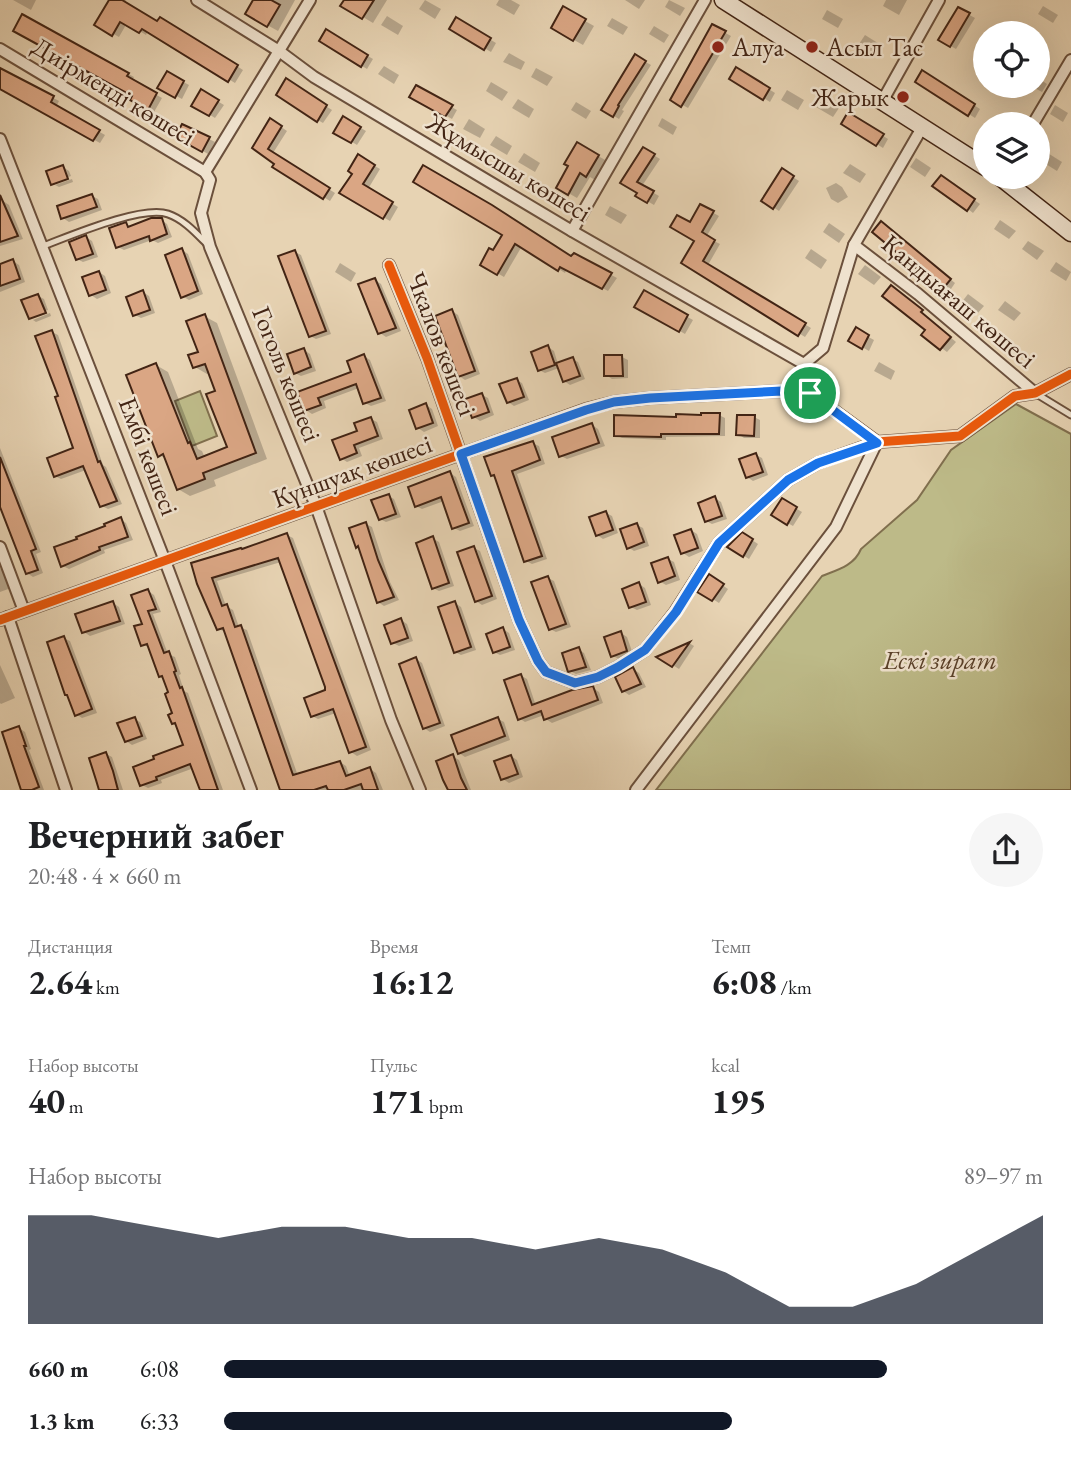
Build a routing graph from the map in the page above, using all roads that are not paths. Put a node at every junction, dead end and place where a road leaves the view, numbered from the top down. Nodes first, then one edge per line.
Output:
1 (197, 0) edge
2 (310, 0) edge
3 (705, 0) edge
4 (723, 0) edge
5 (939, 0) edge
6 (0, 49) edge
7 (279, 51) junction
8 (1071, 60) edge
9 (883, 100) junction
10 (1040, 112) edge
11 (923, 126) junction
12 (0, 139) edge
13 (973, 159) edge
14 (207, 176) junction
15 (1016, 189) edge
16 (572, 231) junction
17 (1071, 233) edge
18 (854, 245) junction
19 (43, 246) junction
20 (210, 247) junction
21 (389, 265) dead end
22 (804, 363) junction
23 (1071, 374) edge
24 (810, 393) junction
25 (1034, 393) junction
26 (1071, 415) edge
27 (877, 443) junction
28 (461, 454) junction
29 (316, 506) junction
30 (0, 547) edge
31 (165, 561) junction
32 (24, 611) junction
33 (4, 619) edge
34 (66, 790) edge
35 (251, 790) edge
36 (419, 790) edge
37 (636, 790) edge

1 - 7 street, Жұмысшы көшесі
2 - 7 street, Гоголь көшесі
3 - 16 street
4 - 9 main road
5 - 9 street
6 - 14 street, Диірменді көшесі
7 - 14 street, Гоголь көшесі
7 - 16 street, Жұмысшы көшесі
8 - 10 street
9 - 11 main road
11 - 13 main road
11 - 18 street, Қандыағаш көшесі
12 - 19 street, Ембі көшесі
14 - 20 street, Гоголь көшесі
15 - 17 main road
16 - 22 street, Жұмысшы көшесі
18 - 22 street, Қандыағаш көшесі
18 - 25 street, Қандыағаш көшесі
19 - 20 lane
19 - 31 street, Ембі көшесі
20 - 29 street, Гоголь көшесі
21 - 28 street, Чкалов көшесі
22 - 24 street
23 - 25 street
24 - 27 street
24 - 28 street, Күншуақ көшесі
25 - 26 lane
25 - 27 street
27 - 28 street, Чкалов көшесі
27 - 37 street
28 - 29 street, Күншуақ көшесі
29 - 31 street, Күншуақ көшесі
29 - 36 street, Гоголь көшесі
30 - 32 street
31 - 32 street, Күншуақ көшесі
31 - 35 street, Ембі көшесі
32 - 33 street, Күншуақ көшесі
33 - 34 street

